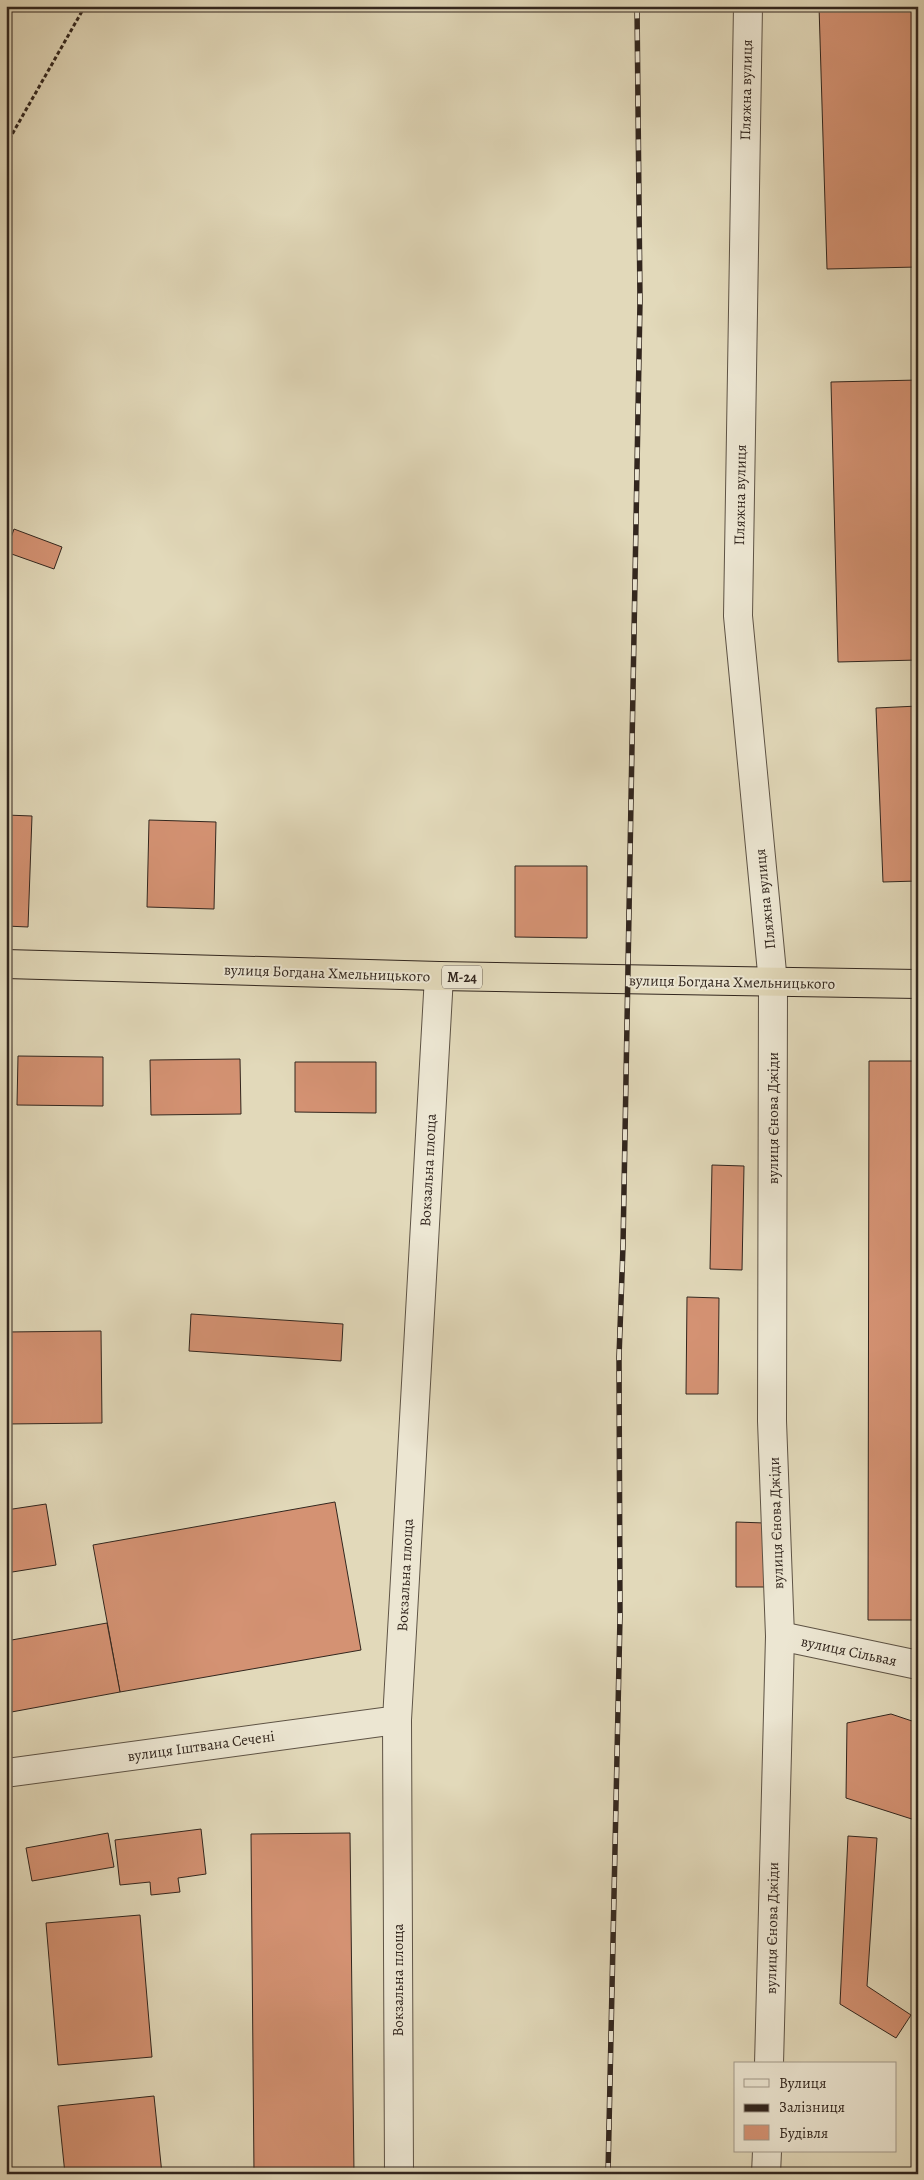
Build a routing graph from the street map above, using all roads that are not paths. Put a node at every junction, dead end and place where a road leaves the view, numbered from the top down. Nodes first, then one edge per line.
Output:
1 (748, 6) edge
2 (6, 964) edge
3 (439, 976) junction
4 (773, 983) junction
5 (918, 984) edge
6 (780, 1636) junction
7 (918, 1666) edge
8 (397, 1720) junction
9 (6, 1773) edge
10 (769, 2062) edge
11 (767, 2152) edge
12 (399, 2174) edge
13 (766, 2174) edge

1 - 4 street, Пляжна вулиця
2 - 3 highway, вулиця Богдана Хмельницького / М-24
3 - 4 highway, вулиця Богдана Хмельницького / М-24
3 - 8 street, Вокзальна площа
4 - 5 highway, вулиця Богдана Хмельницького / М-24
4 - 6 street, вулиця Єнова Джіди
6 - 7 street, вулиця Сільвая
6 - 10 street, вулиця Єнова Джіди
8 - 9 street, вулиця Іштвана Сечені
8 - 12 street, Вокзальна площа
11 - 13 street

